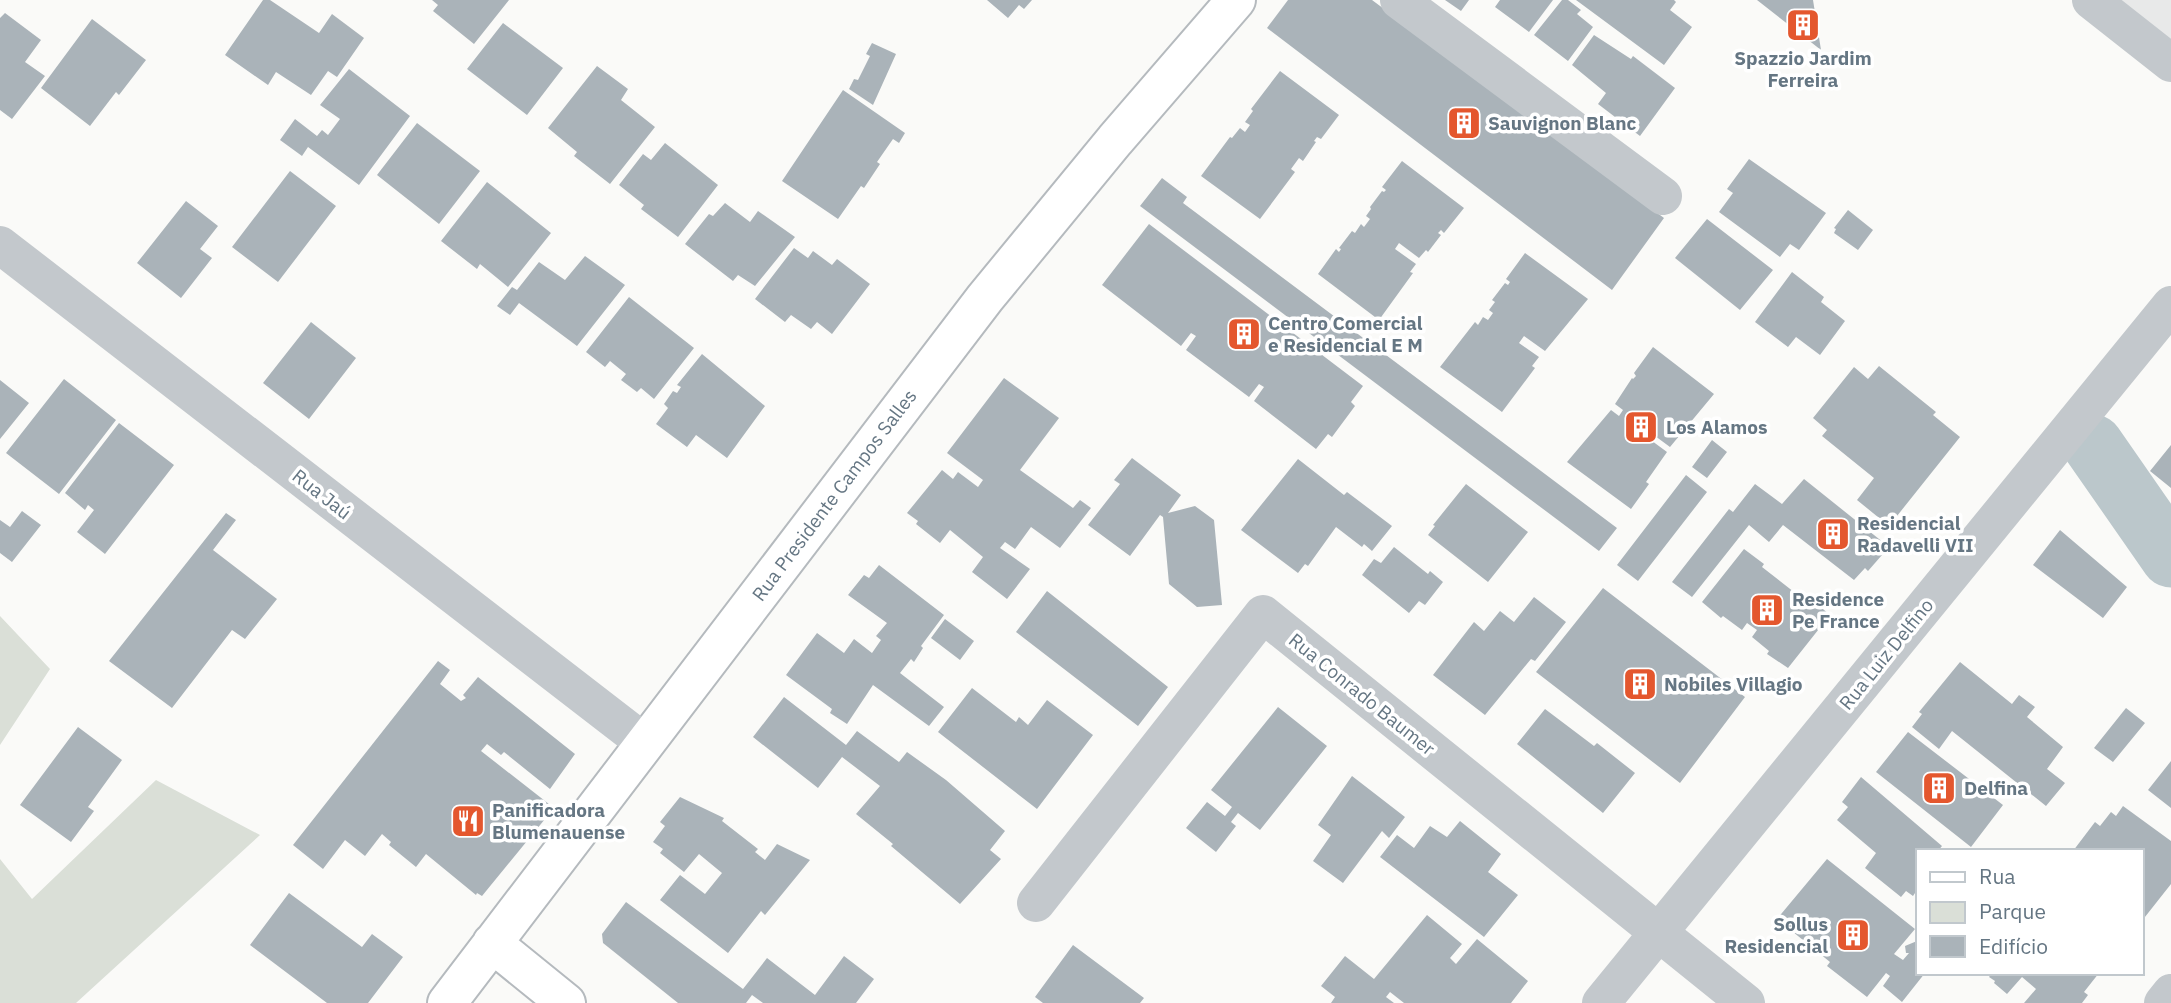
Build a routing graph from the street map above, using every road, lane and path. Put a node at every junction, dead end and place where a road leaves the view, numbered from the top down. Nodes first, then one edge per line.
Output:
1 (1236, 0) edge
2 (1399, 0) edge
3 (2091, 0) edge
4 (2171, 63) edge
5 (1663, 196) dead end
6 (0, 245) edge
7 (2171, 305) edge
8 (645, 743) junction
9 (1036, 902) dead end
10 (1658, 932) junction
11 (492, 943) junction
12 (2171, 993) edge
13 (447, 1003) edge
14 (566, 1003) edge
15 (1601, 1003) edge
16 (1746, 1003) edge
17 (2163, 1003) edge

1 - 8 main road, Rua Presidente Campos Salles
2 - 5 street
3 - 4 street
6 - 8 street, Rua Jaú
7 - 10 street, Rua Luiz Delfino
8 - 11 main road, Rua Presidente Campos Salles
9 - 10 street, Rua Conrado Baumer
10 - 15 street, Rua Luiz Delfino
10 - 16 street, Rua Conrado Baumer
11 - 13 main road, Rua Presidente Campos Salles
11 - 14 main road
12 - 17 street

